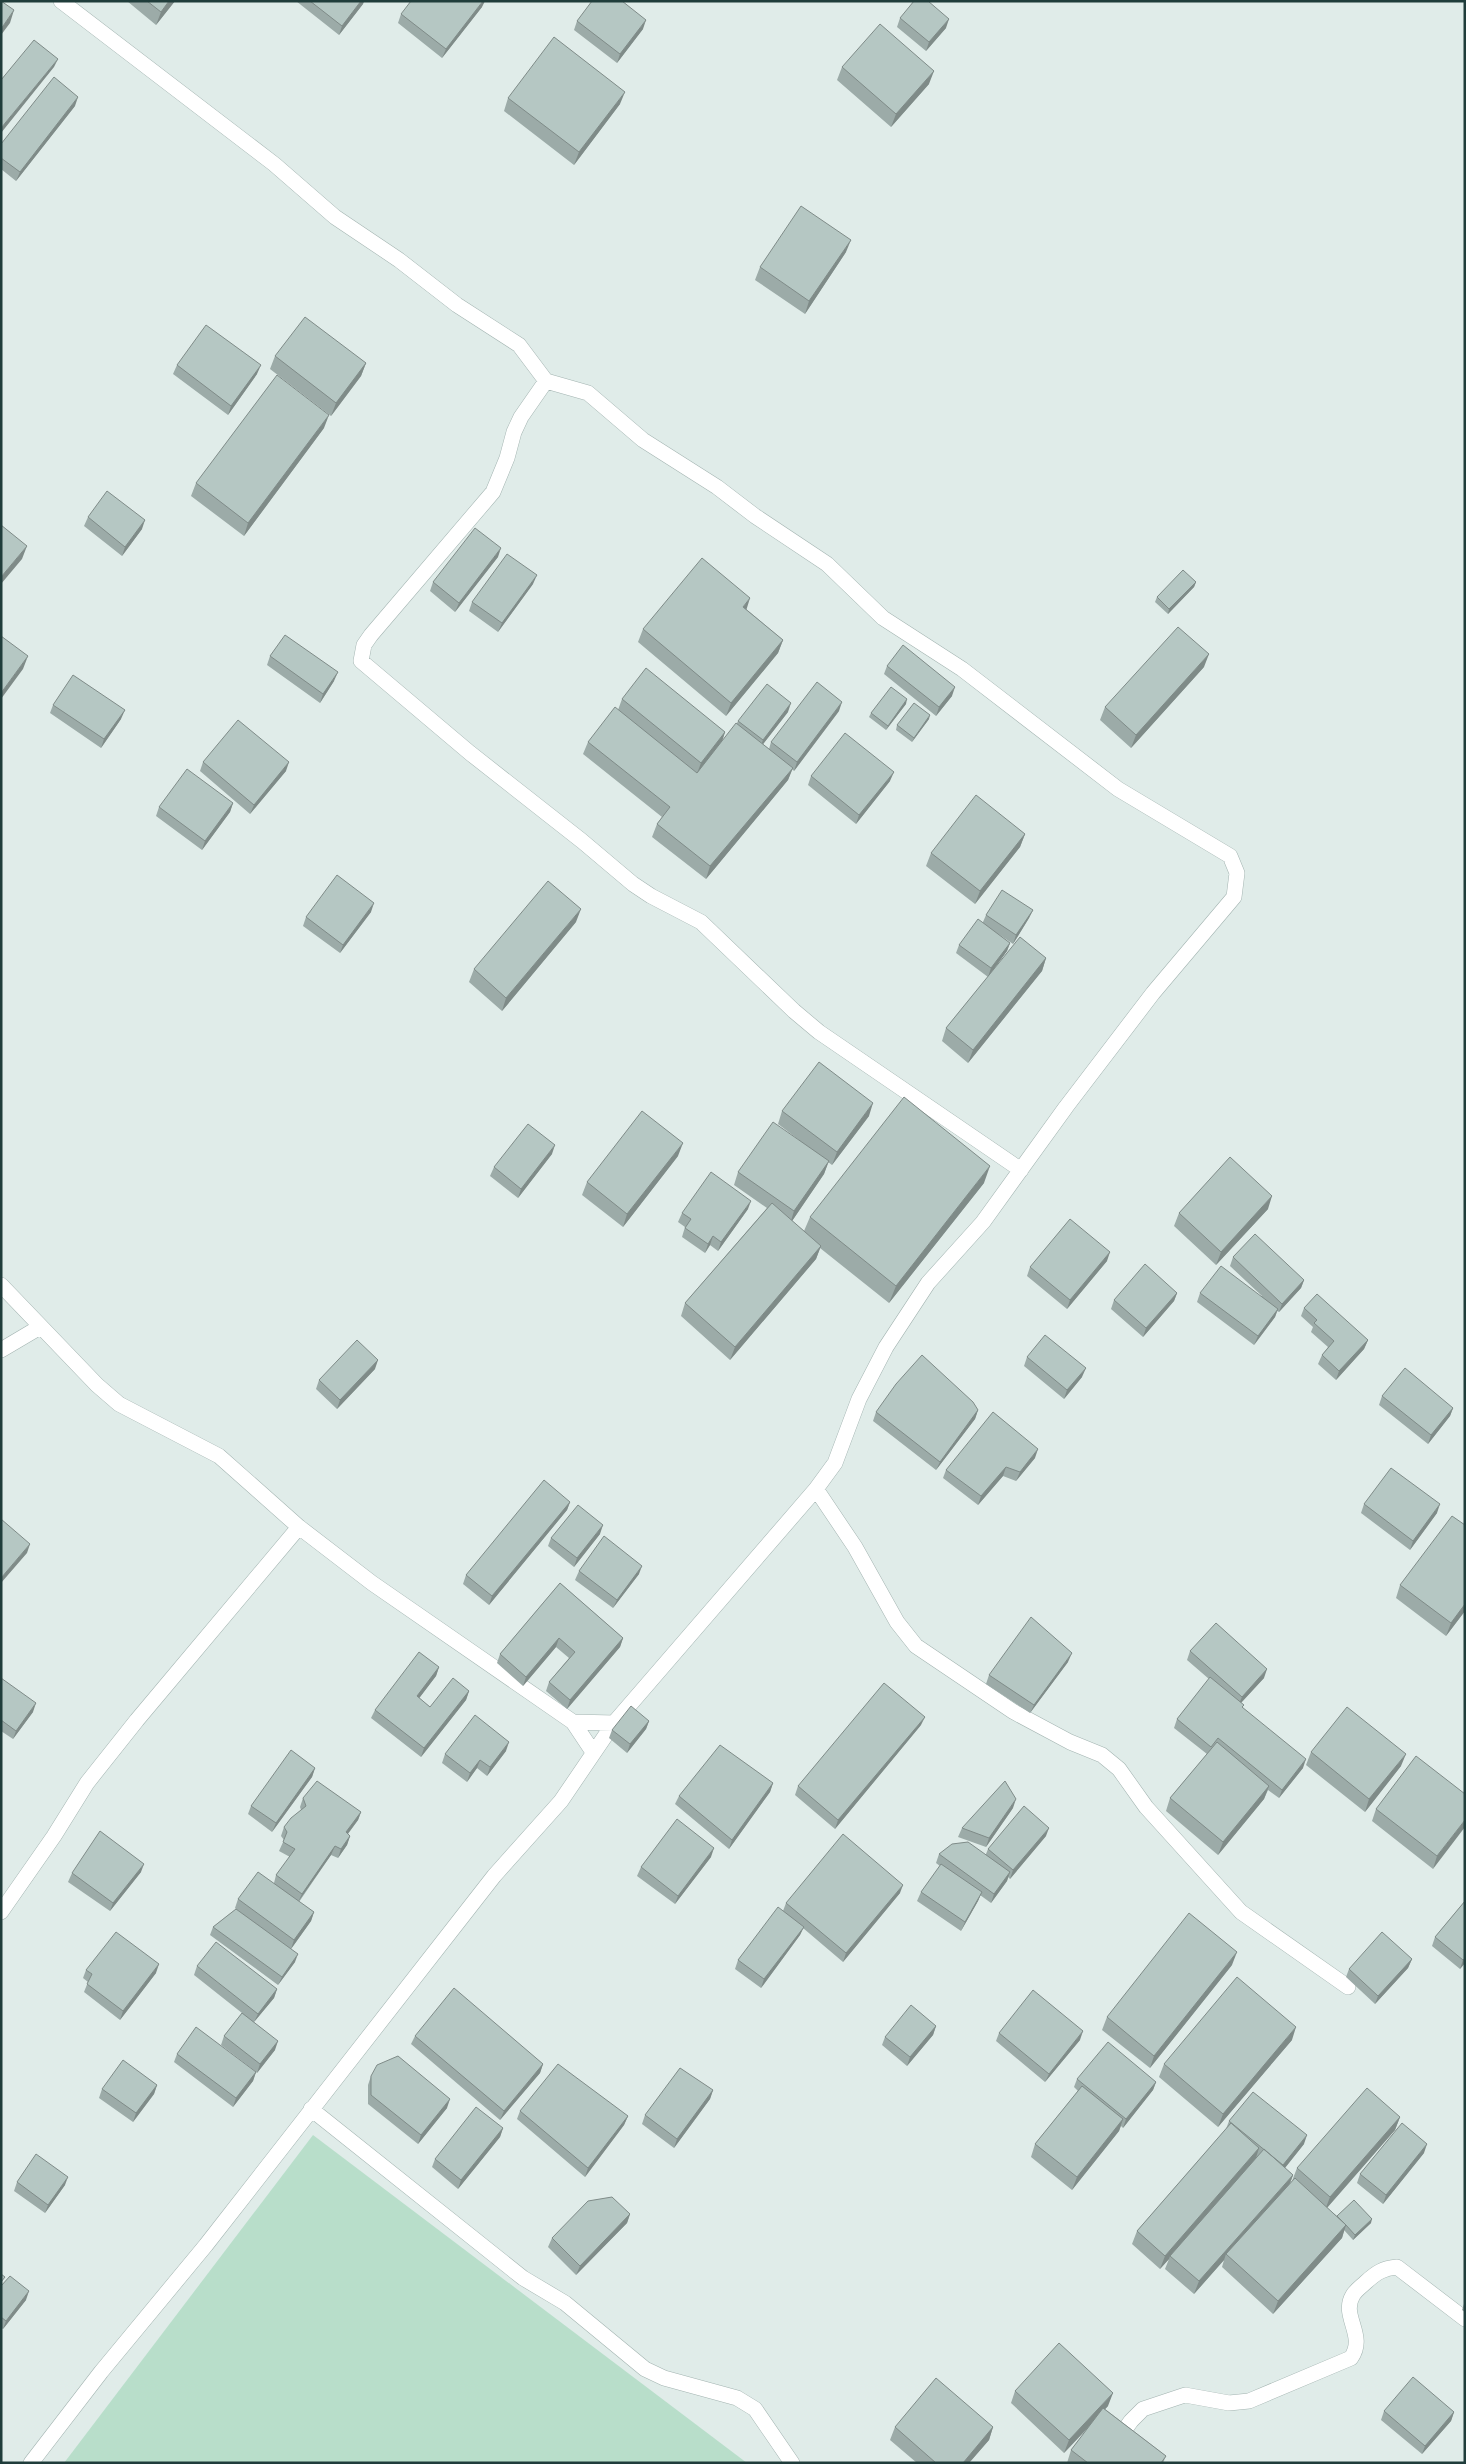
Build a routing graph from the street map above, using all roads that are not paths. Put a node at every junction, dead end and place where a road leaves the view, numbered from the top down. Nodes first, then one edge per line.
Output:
1 (61, 1) edge
2 (546, 381) junction
3 (1021, 1170) junction
4 (1, 1285) edge
5 (40, 1327) junction
6 (1, 1350) edge
7 (816, 1489) junction
8 (299, 1527) junction
9 (573, 1722) junction
10 (614, 1723) junction
11 (593, 1752) junction
12 (1, 1912) edge
13 (1348, 1988) dead end
14 (311, 2109) junction
15 (1465, 2320) edge
16 (31, 2463) edge
17 (792, 2463) edge
18 (1095, 2463) edge

1 - 2 street
2 - 3 street
2 - 3 street
3 - 7 street
4 - 5 street
5 - 6 street
5 - 8 street
7 - 10 street
7 - 13 street
8 - 9 street
8 - 12 street
9 - 10 street
9 - 11 street
10 - 11 street
11 - 14 street
14 - 16 street
14 - 17 street
15 - 18 street

